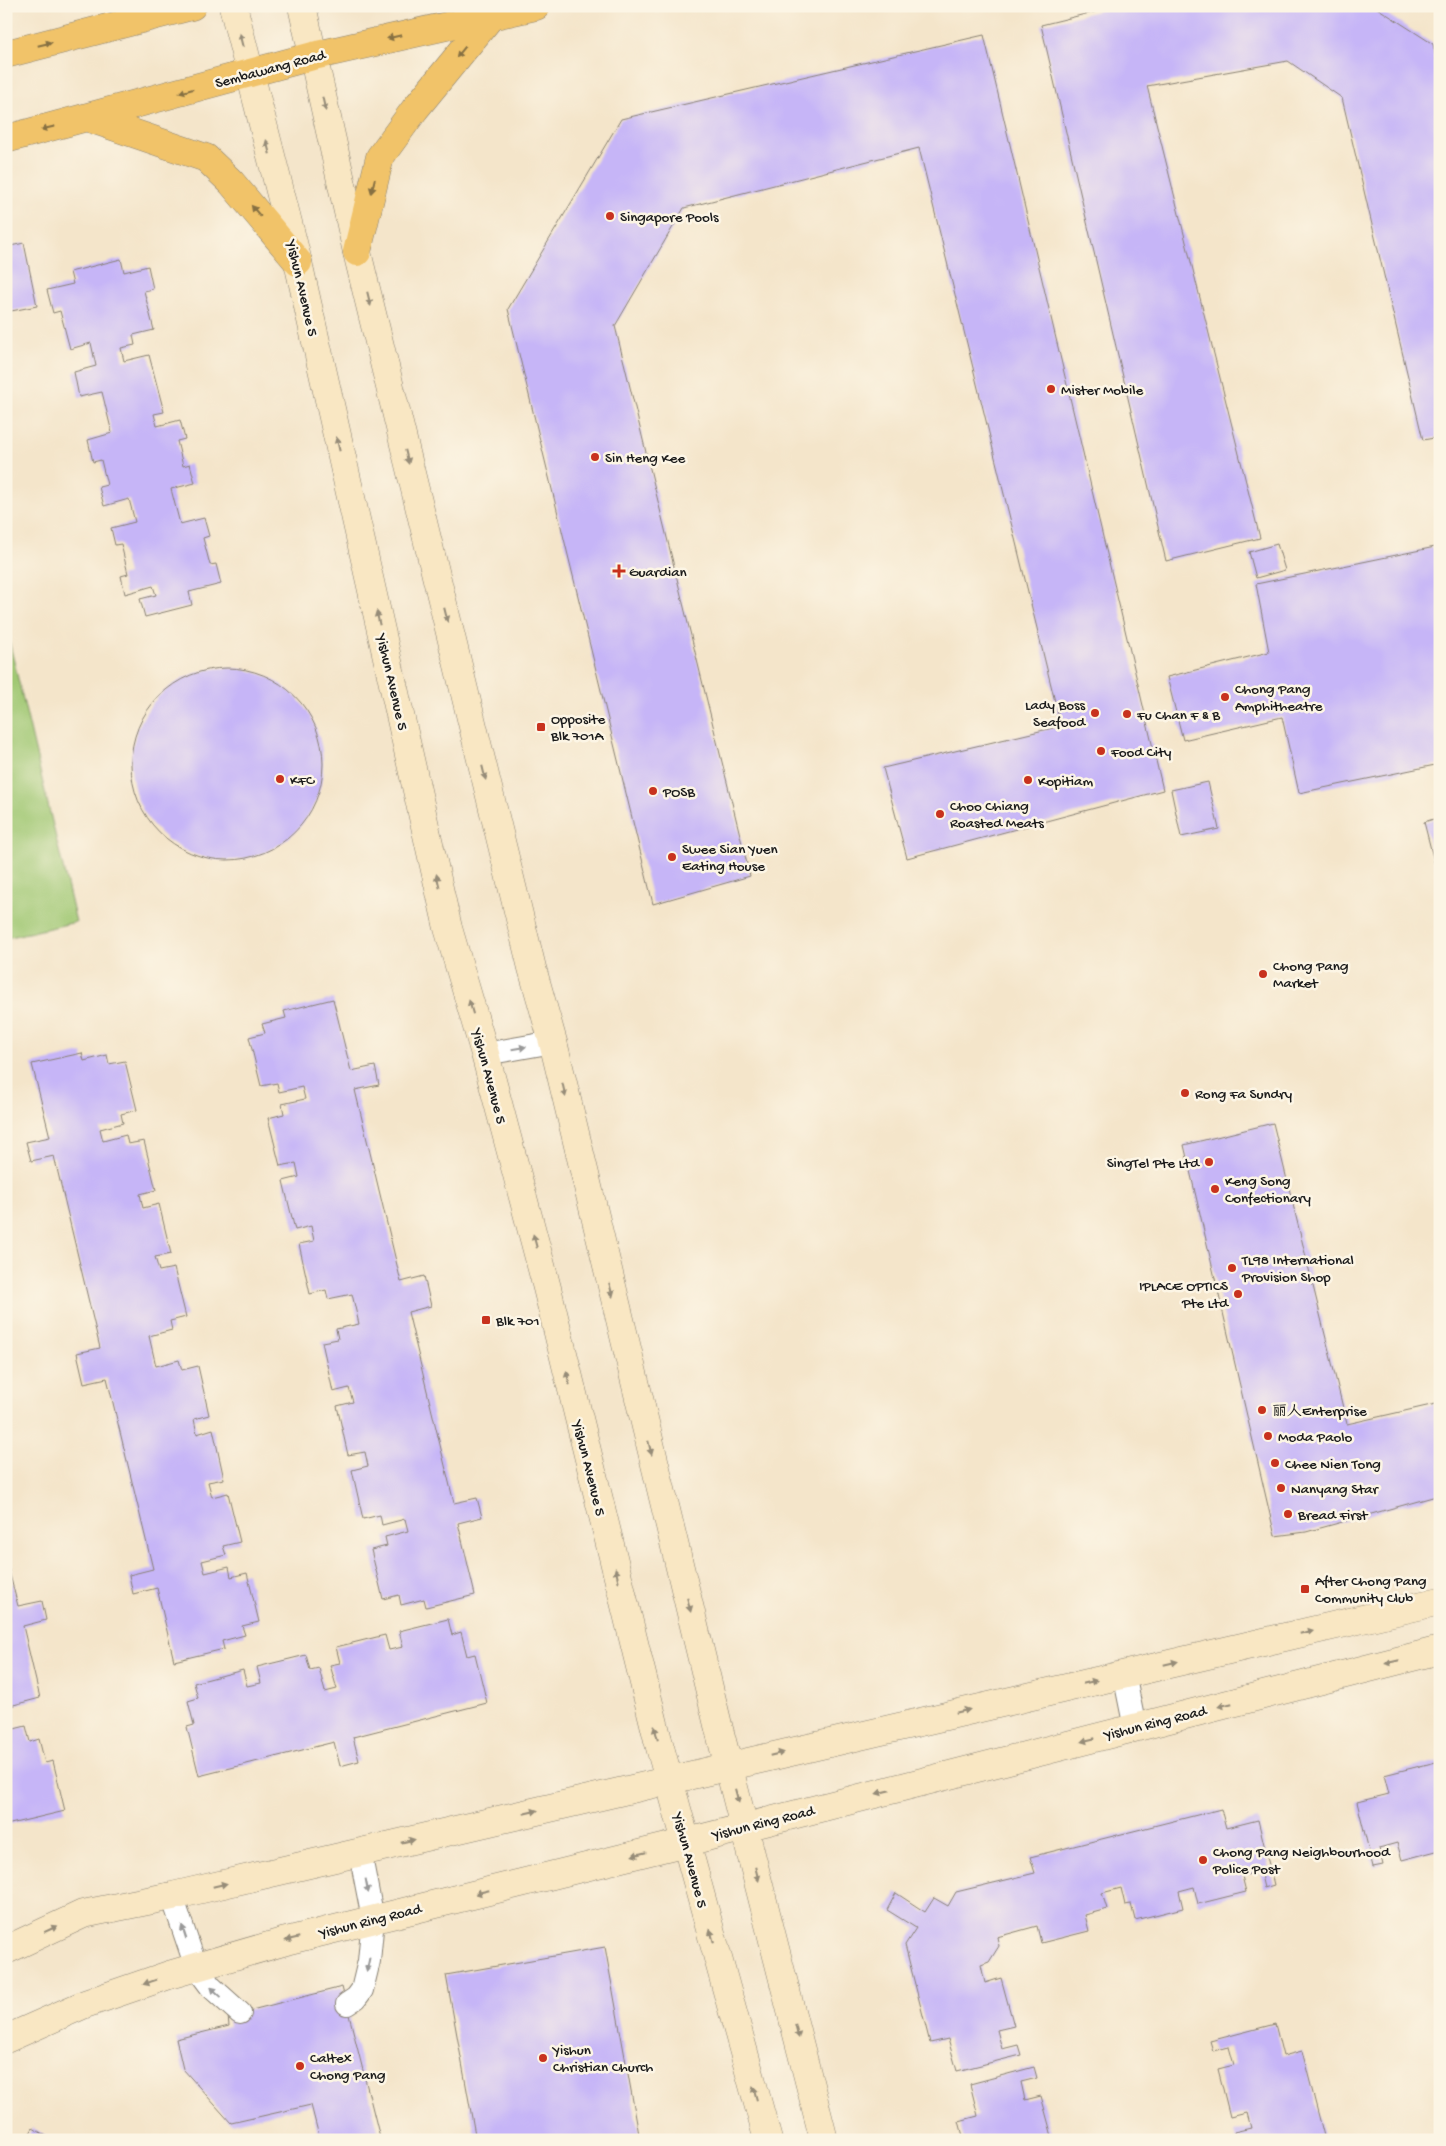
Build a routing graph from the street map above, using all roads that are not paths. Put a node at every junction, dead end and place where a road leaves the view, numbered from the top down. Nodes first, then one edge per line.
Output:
1 (192, 6) edge
2 (233, 6) edge
3 (302, 6) edge
4 (536, 6) edge
5 (492, 15) junction
6 (6, 54) edge
7 (313, 56) junction
8 (250, 73) junction
9 (90, 118) junction
10 (6, 139) edge
11 (357, 252) junction
12 (298, 262) junction
13 (553, 1042) junction
14 (485, 1054) junction
15 (1440, 1601) edge
16 (1440, 1650) edge
17 (1124, 1674) junction
18 (1135, 1728) junction
19 (729, 1766) junction
20 (669, 1780) junction
21 (745, 1826) junction
22 (687, 1842) junction
23 (360, 1852) junction
24 (172, 1896) junction
25 (373, 1919) junction
26 (6, 1950) edge
27 (196, 1967) junction
28 (347, 2004) dead end
29 (240, 2013) dead end
30 (6, 2040) edge
31 (768, 2140) edge
32 (824, 2140) edge

6 -> 1 main road
8 -> 2 main road, Yishun Avenue 5
3 - 7 main road
4 - 5 main road, Sembawang Road
5 -> 7 main road, Sembawang Road
5 -> 11 main road
7 - 8 main road, Sembawang Road
7 -> 11 main road
8 -> 9 main road, Sembawang Road
12 -> 8 main road, Yishun Avenue 5
9 -> 10 main road, Sembawang Road
12 -> 9 main road
11 -> 13 main road
14 -> 12 main road, Yishun Avenue 5
14 -> 13 lane
13 -> 19 main road
20 -> 14 main road, Yishun Avenue 5
17 -> 15 main road
16 -> 18 main road, Yishun Ring Road
17 - 18 lane
19 -> 17 main road
18 -> 21 main road, Yishun Ring Road
19 - 20 main road
19 -> 21 main road
20 - 22 main road, Yishun Avenue 5
23 -> 20 main road
21 - 22 main road, Yishun Ring Road
21 -> 32 main road
22 -> 25 main road, Yishun Ring Road
31 -> 22 main road, Yishun Avenue 5
24 -> 23 main road
23 -> 25 lane
26 -> 24 main road
27 -> 24 lane
25 -> 27 main road, Yishun Ring Road
25 -> 28 lane
29 -> 27 lane
27 -> 30 main road, Yishun Ring Road

